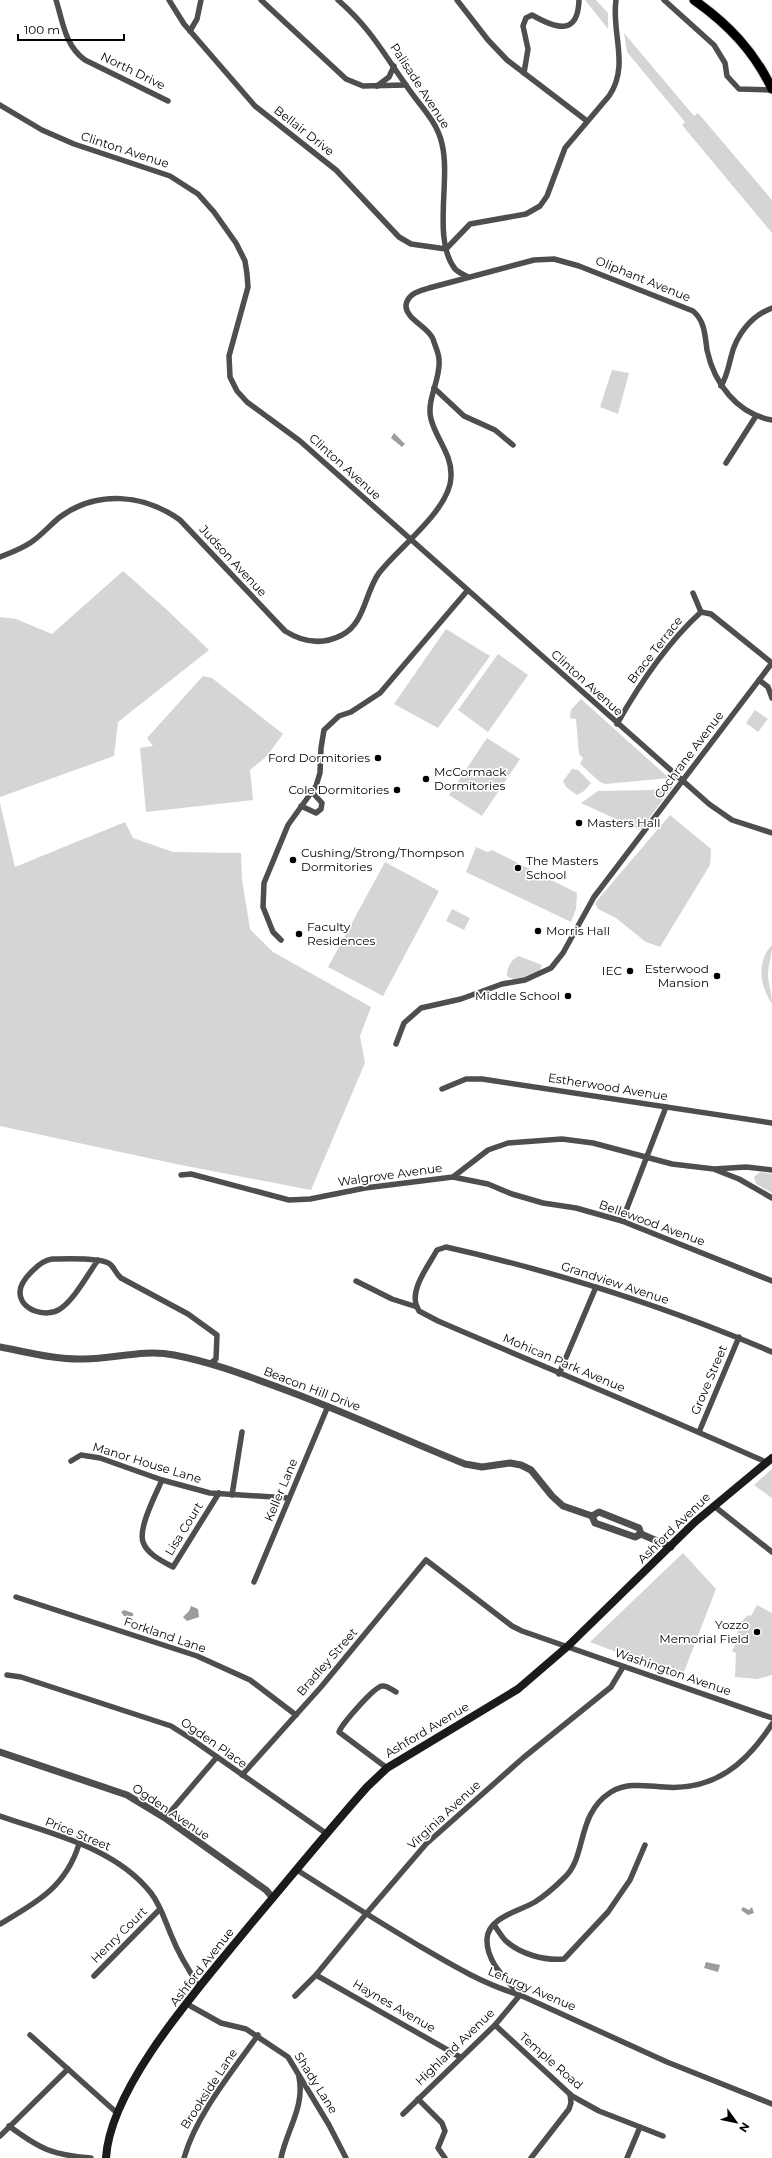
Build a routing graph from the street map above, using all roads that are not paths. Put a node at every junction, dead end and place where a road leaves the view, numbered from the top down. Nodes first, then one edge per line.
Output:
1 (56, 0) edge
2 (169, 0) edge
3 (201, 0) edge
4 (261, 0) edge
5 (338, 0) edge
6 (457, 0) edge
7 (579, 0) edge
8 (616, 0) edge
9 (664, 0) edge
10 (694, 0) edge
11 (190, 31) junction
12 (394, 66) junction
13 (524, 73) junction
14 (406, 85) junction
15 (378, 86) junction
16 (772, 90) edge
17 (168, 101) dead end
18 (0, 105) edge
19 (587, 121) junction
20 (446, 249) junction
21 (468, 277) junction
22 (772, 308) edge
23 (720, 386) junction
24 (434, 388) junction
25 (756, 416) junction
26 (772, 420) edge
27 (513, 445) dead end
28 (726, 463) dead end
29 (410, 540) junction
30 (0, 557) edge
31 (466, 591) junction
32 (693, 593) dead end
33 (701, 612) junction
34 (772, 663) edge
35 (759, 680) junction
36 (772, 698) edge
37 (617, 724) junction
38 (682, 781) junction
39 (312, 792) junction
40 (301, 806) junction
41 (772, 833) edge
42 (281, 940) dead end
43 (396, 1044) dead end
44 (442, 1089) dead end
45 (666, 1107) junction
46 (772, 1123) edge
47 (647, 1158) junction
48 (714, 1169) junction
49 (772, 1170) edge
50 (181, 1175) dead end
51 (453, 1176) junction
52 (772, 1198) edge
53 (622, 1221) junction
54 (98, 1260) junction
55 (356, 1281) dead end
56 (772, 1281) edge
57 (596, 1287) junction
58 (417, 1306) junction
59 (739, 1337) junction
60 (0, 1347) edge
61 (772, 1352) edge
62 (211, 1364) junction
63 (559, 1374) junction
64 (328, 1406) junction
65 (242, 1432) dead end
66 (699, 1432) junction
67 (769, 1460) edge
68 (71, 1461) dead end
69 (162, 1480) junction
70 (219, 1493) junction
71 (232, 1495) junction
72 (289, 1498) junction
73 (714, 1506) junction
74 (592, 1516) junction
75 (641, 1534) junction
76 (671, 1547) junction
77 (772, 1552) edge
78 (426, 1560) joint
79 (254, 1582) dead end
80 (16, 1597) dead end
81 (568, 1646) junction
82 (623, 1667) junction
83 (7, 1675) dead end
84 (396, 1692) dead end
85 (296, 1715) junction
86 (772, 1718) edge
87 (772, 1724) edge
88 (0, 1752) edge
89 (217, 1757) junction
90 (387, 1768) junction
91 (242, 1775) junction
92 (0, 1816) edge
93 (165, 1818) junction
94 (327, 1834) junction
95 (79, 1844) junction
96 (645, 1845) dead end
97 (297, 1870) junction
98 (273, 1898) junction
99 (160, 1908) junction
100 (366, 1914) junction
101 (0, 1924) edge
102 (494, 1925) junction
103 (316, 1975) junction
104 (94, 1976) dead end
105 (200, 1988) junction
106 (520, 1995) junction
107 (295, 1996) dead end
108 (187, 2004) junction
109 (495, 2025) junction
110 (30, 2035) dead end
111 (258, 2035) junction
112 (460, 2057) junction
113 (68, 2069) junction
114 (298, 2072) junction
115 (570, 2094) junction
116 (418, 2098) junction
117 (772, 2104) edge
118 (117, 2113) junction
119 (403, 2114) dead end
120 (9, 2126) junction
121 (640, 2127) junction
122 (0, 2136) edge
123 (664, 2136) dead end
124 (91, 2158) edge
125 (106, 2158) edge
126 (184, 2158) edge
127 (281, 2158) edge
128 (346, 2158) edge
129 (445, 2158) edge
130 (531, 2158) edge
131 (627, 2158) edge

1 - 17 street, North Drive
2 - 11 street, Bellair Drive
3 - 11 street
4 - 15 street
5 - 12 street, Palisade Avenue
6 - 13 street
7 - 13 street
8 - 19 street
9 - 16 street
10 - 16 main road
11 - 20 street, Bellair Drive
12 - 14 street, Palisade Avenue
12 - 15 street
13 - 19 street
14 - 15 street
14 - 20 street, Palisade Avenue
18 - 29 street, Clinton Avenue
19 - 20 street
20 - 21 street, Palisade Avenue
21 - 23 street, Oliphant Avenue
21 - 24 street, Oliphant Avenue
22 - 23 street
23 - 25 street, Oliphant Avenue
24 - 27 street
24 - 29 street, Judson Avenue
25 - 26 street, Oliphant Avenue
25 - 28 street
29 - 30 street, Judson Avenue
29 - 31 street, Clinton Avenue
31 - 37 street, Clinton Avenue
31 - 39 street
32 - 33 street
33 - 34 street
33 - 37 street, Brace Terrace
34 - 35 street, Cochrane Avenue
35 - 36 street
35 - 38 street, Cochrane Avenue
37 - 38 street, Clinton Avenue
38 - 41 street, Clinton Avenue
38 - 43 street, Cochrane Avenue
39 - 40 street
39 - 40 street
40 - 42 street
44 - 45 street, Estherwood Avenue
45 - 46 street, Estherwood Avenue
45 - 47 street
47 - 48 street, Walgrove Avenue
47 - 51 street, Walgrove Avenue
47 - 53 street
48 - 49 street, Walgrove Avenue
48 - 52 street, Walgrove Avenue
50 - 51 street, Walgrove Avenue
51 - 53 street, Bellewood Avenue
53 - 56 street, Bellewood Avenue
54 - 54 street
54 - 62 street
55 - 58 street, Mohican Park Avenue
57 - 58 street, Grandview Avenue
57 - 59 street, Grandview Avenue
57 - 63 street
58 - 63 street, Mohican Park Avenue
59 - 61 street, Grandview Avenue
59 - 66 street, Grove Street
60 - 62 street, Beacon Hill Drive
62 - 64 street, Beacon Hill Drive
63 - 66 street, Mohican Park Avenue
64 - 72 street, Keller Lane
64 - 74 street, Beacon Hill Drive
65 - 71 street
66 - 67 street, Mohican Park Avenue
67 - 73 main road, Ashford Avenue
68 - 69 street, Manor House Lane
69 - 70 street, Manor House Lane
69 - 70 street, Lisa Court
70 - 71 street, Manor House Lane
71 - 72 street, Manor House Lane
72 - 79 street, Keller Lane
73 - 76 main road, Ashford Avenue
73 - 77 street
74 - 75 street, Beacon Hill Drive
74 - 75 street, Beacon Hill Drive
75 - 76 street, Beacon Hill Drive
76 - 81 main road, Ashford Avenue
78 - 81 street, Washington Avenue
78 - 85 street, Bradley Street
80 - 85 street, Forkland Lane
81 - 82 street, Washington Avenue
81 - 90 main road, Ashford Avenue
82 - 86 street, Washington Avenue
82 - 100 street, Virginia Avenue
83 - 89 street, Ogden Place
84 - 90 street
85 - 91 street, Bradley Street
87 - 102 street
88 - 93 street, Ogden Avenue
89 - 91 street, Ogden Place
89 - 93 street
90 - 94 main road, Ashford Avenue
91 - 94 street, Ogden Place
92 - 95 street, Price Street
93 - 98 street, Ogden Avenue
94 - 97 main road, Ashford Avenue
95 - 99 street, Price Street
95 - 101 street
96 - 102 street
97 - 98 main road, Ashford Avenue
97 - 100 street, Lefurgy Avenue
98 - 105 main road, Ashford Avenue
99 - 104 street, Henry Court
99 - 105 street, Price Street
100 - 103 street, Virginia Avenue
100 - 106 street, Lefurgy Avenue
102 - 106 street
103 - 107 street, Virginia Avenue
103 - 112 street, Haynes Avenue
105 - 108 main road, Ashford Avenue
106 - 109 street, Highland Avenue
106 - 117 street, Lefurgy Avenue
108 - 111 street, Shady Lane
108 - 118 main road, Ashford Avenue
109 - 112 street, Highland Avenue
109 - 115 street, Temple Road
110 - 113 street
111 - 114 street, Shady Lane
111 - 126 street, Brookside Lane
112 - 116 street, Highland Avenue
113 - 118 street
113 - 120 street
114 - 127 street
114 - 128 street, Shady Lane
115 - 121 street, Temple Road
115 - 130 street
116 - 119 street, Highland Avenue
116 - 129 street
118 - 125 main road, Ashford Avenue
120 - 122 street
120 - 124 street
121 - 123 street, Temple Road
121 - 131 street

